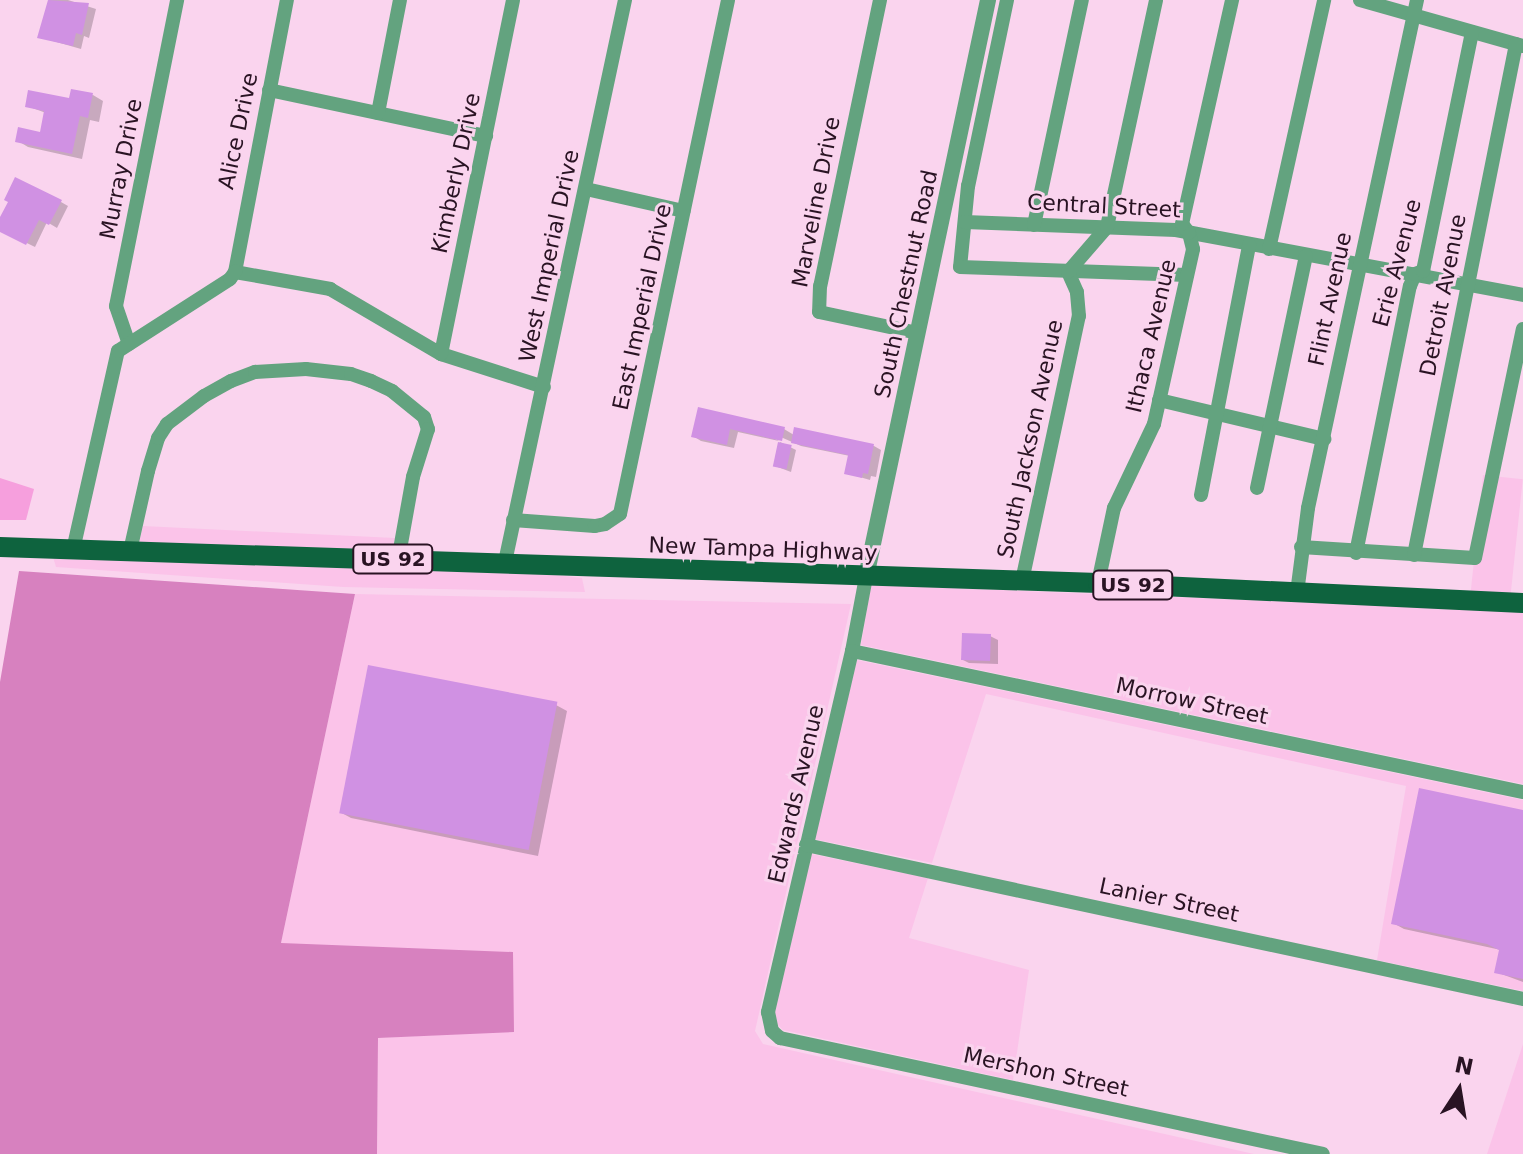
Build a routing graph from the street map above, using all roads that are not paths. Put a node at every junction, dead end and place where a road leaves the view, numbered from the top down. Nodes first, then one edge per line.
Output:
1 (177, 0) edge
2 (287, 0) edge
3 (400, 0) edge
4 (513, 0) edge
5 (625, 0) edge
6 (728, 0) edge
7 (880, 0) edge
8 (988, 0) edge
9 (1007, 0) edge
10 (1082, 0) edge
11 (1156, 0) edge
12 (1232, 0) edge
13 (1324, 0) edge
14 (1360, 0) edge
15 (1417, 0) edge
16 (1413, 16) junction
17 (1472, 32) junction
18 (1519, 45) edge
19 (269, 90) junction
20 (378, 113) junction
21 (486, 136) junction
22 (586, 189) junction
23 (684, 211) junction
24 (965, 222) junction
25 (1034, 225) junction
26 (1107, 227) junction
27 (1189, 233) junction
28 (1249, 245) junction
29 (1269, 249) junction
30 (1306, 256) junction
31 (1360, 264) junction
32 (235, 272) junction
33 (1068, 272) junction
34 (1415, 274) junction
35 (1187, 275) junction
36 (1468, 283) junction
37 (1523, 295) edge
38 (1523, 329) edge
39 (918, 333) junction
40 (129, 344) junction
41 (441, 354) junction
42 (544, 387) junction
43 (1159, 400) junction
44 (1215, 412) junction
45 (1270, 426) junction
46 (1324, 439) junction
47 (1257, 488) dead end
48 (1201, 495) dead end
49 (513, 520) junction
50 (0, 547) edge
51 (1301, 547) junction
52 (73, 550) junction
53 (130, 551) junction
54 (1356, 553) junction
55 (1414, 555) junction
56 (398, 560) junction
57 (505, 562) junction
58 (866, 577) junction
59 (1022, 581) junction
60 (1098, 583) junction
61 (1297, 593) junction
62 (1523, 603) edge
63 (852, 651) junction
64 (1523, 792) edge
65 (806, 845) junction
66 (1523, 999) edge
67 (769, 1022) joint
68 (1323, 1154) edge

1 - 40 street, Murray Drive
2 - 19 street, Alice Drive
3 - 20 street
4 - 21 street, Kimberly Drive
5 - 22 street, West Imperial Drive
6 - 23 street, East Imperial Drive
7 - 39 street, Marveline Drive
8 - 39 street, South Chestnut Road
9 - 24 street
10 - 25 street
11 - 26 street
12 - 27 street, Ithaca Avenue
13 - 29 street
14 - 16 street
15 - 16 street, Flint Avenue
16 - 17 street
16 - 31 street, Flint Avenue
17 - 18 street
17 - 34 street, Erie Avenue
18 - 36 street, Detroit Avenue
19 - 20 street
19 - 32 street, Alice Drive
20 - 21 street
21 - 41 street, Kimberly Drive
22 - 23 street
22 - 42 street, West Imperial Drive
23 - 49 street, East Imperial Drive
24 - 25 street, Central Street
24 - 33 street
25 - 26 street, Central Street
26 - 27 street, Central Street
26 - 33 street
27 - 28 street, Central Street
27 - 35 street, Ithaca Avenue
28 - 29 street, Central Street
28 - 44 street
29 - 30 street, Central Street
30 - 31 street, Central Street
30 - 45 street
31 - 34 street, Central Street
31 - 46 street, Flint Avenue
32 - 40 street
32 - 41 street
33 - 35 street
33 - 59 street, South Jackson Avenue
34 - 36 street, Central Street
34 - 54 street, Erie Avenue
35 - 43 street, Ithaca Avenue
36 - 37 street, Central Street
36 - 55 street, Detroit Avenue
38 - 55 street
39 - 58 street, South Chestnut Road
40 - 52 street
41 - 42 street
42 - 49 street, West Imperial Drive
43 - 44 street
43 - 60 street, Ithaca Avenue
44 - 45 street
44 - 48 street
45 - 46 street
45 - 47 street
46 - 51 street, Flint Avenue
49 - 57 street, West Imperial Drive
50 - 52 main road, New Tampa Highway / US 92
51 - 54 street
51 - 61 street, Flint Avenue
52 - 53 main road, New Tampa Highway / US 92
53 - 56 main road, New Tampa Highway / US 92
53 - 56 street
54 - 55 street
56 - 57 main road, New Tampa Highway / US 92
57 - 58 main road, New Tampa Highway / US 92
58 - 59 main road, New Tampa Highway / US 92
58 - 63 street, Edwards Avenue
59 - 60 main road, New Tampa Highway / US 92
60 - 61 main road, New Tampa Highway / US 92
61 - 62 main road, New Tampa Highway / US 92
63 - 64 street, Morrow Street
63 - 65 street, Edwards Avenue
65 - 66 street, Lanier Street
65 - 67 street, Edwards Avenue
67 - 68 street, Mershon Street

